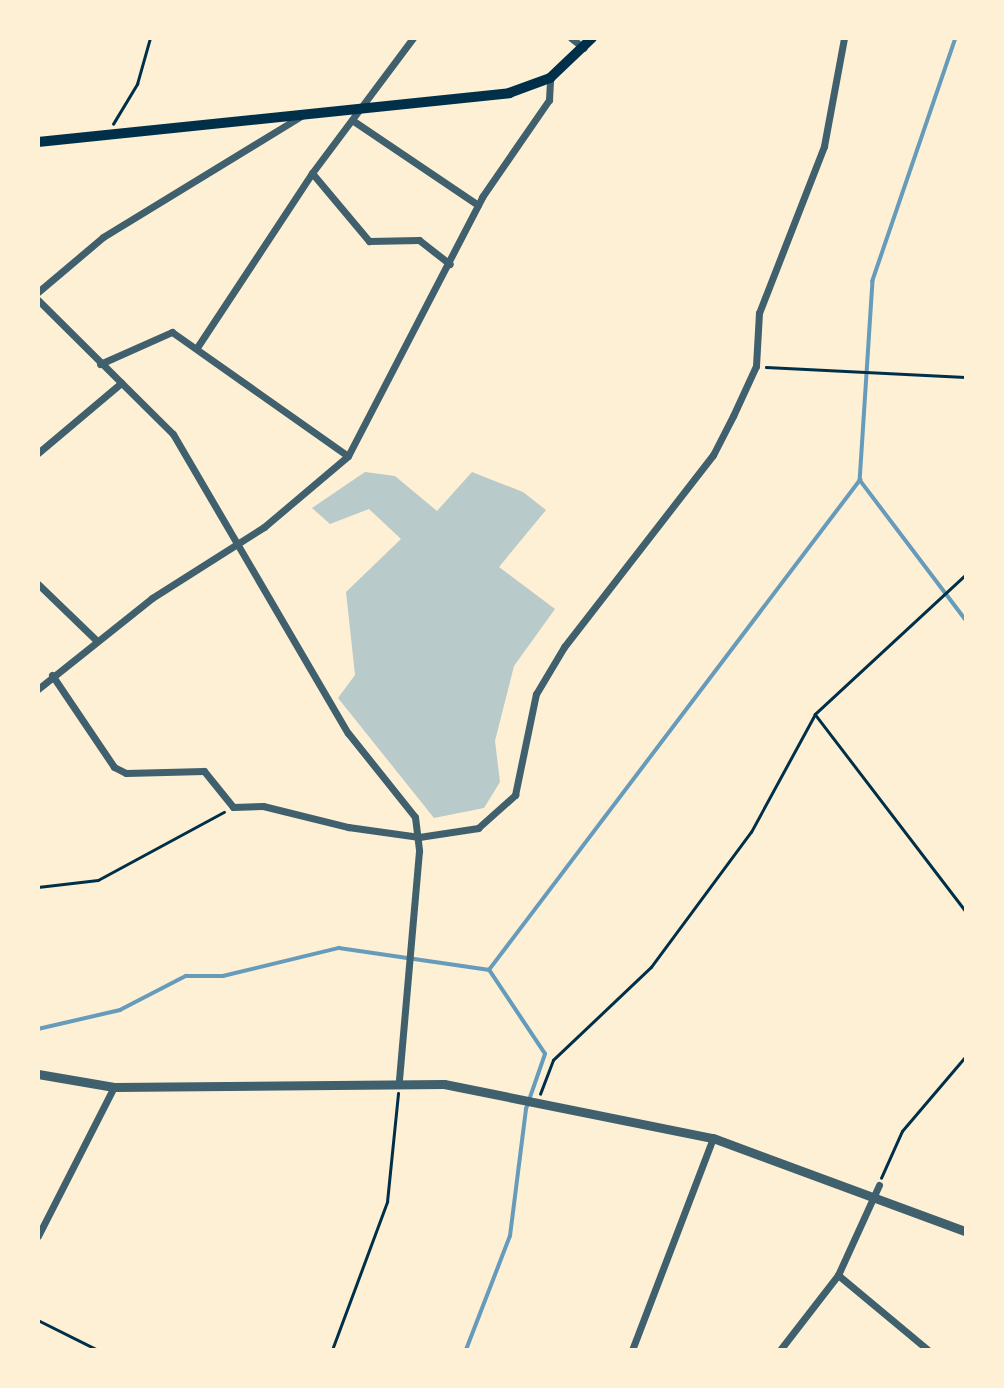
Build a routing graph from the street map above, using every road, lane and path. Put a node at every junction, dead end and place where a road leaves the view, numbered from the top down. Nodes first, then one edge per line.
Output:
1 (150, 38) edge
2 (413, 38) edge
3 (571, 38) edge
4 (592, 38) edge
5 (844, 38) edge
6 (585, 49) junction
7 (550, 78) junction
8 (360, 110) junction
9 (301, 116) junction
10 (352, 121) junction
11 (111, 135) junction
12 (38, 142) edge
13 (312, 173) junction
14 (478, 205) junction
15 (450, 264) junction
16 (38, 292) edge
17 (38, 300) edge
18 (198, 346) junction
19 (100, 364) junction
20 (756, 366) junction
21 (965, 377) edge
22 (121, 383) junction
23 (38, 453) edge
24 (348, 456) junction
25 (233, 545) junction
26 (965, 575) edge
27 (38, 584) edge
28 (95, 639) junction
29 (52, 675) junction
30 (38, 689) edge
31 (815, 714) junction
32 (233, 807) junction
33 (419, 836) junction
34 (38, 887) edge
35 (965, 910) edge
36 (965, 1057) edge
37 (38, 1074) edge
38 (399, 1080) junction
39 (114, 1087) junction
40 (537, 1104) junction
41 (713, 1138) junction
42 (879, 1185) joint
43 (874, 1196) junction
44 (965, 1231) edge
45 (38, 1236) edge
46 (838, 1275) junction
47 (38, 1320) edge
48 (98, 1349) edge
49 (331, 1349) edge
50 (632, 1349) edge
51 (780, 1349) edge
52 (928, 1349) edge

1 - 11 path
2 - 8 street
3 - 6 street
4 - 6 main road
5 - 20 street
6 - 7 main road
7 - 8 main road
7 - 14 street
8 - 9 main road
8 - 10 street
9 - 11 main road
9 - 16 street
10 - 13 street
10 - 14 street
11 - 12 main road
13 - 15 street
13 - 18 street
14 - 15 street
15 - 24 street
17 - 19 street
18 - 19 street
18 - 24 street
19 - 22 street
20 - 21 path
20 - 33 street
22 - 23 street
22 - 25 street
24 - 25 street
25 - 28 street
25 - 33 street
26 - 31 path
27 - 28 street
28 - 29 street
29 - 30 street
29 - 32 street
31 - 35 path
31 - 40 path
32 - 33 street
32 - 34 path
33 - 38 street
36 - 42 path
37 - 39 street
38 - 39 street
38 - 40 street
38 - 49 path
39 - 45 street
40 - 41 street
41 - 43 street
41 - 50 street
42 - 43 street
43 - 44 street
43 - 46 street
46 - 51 street
46 - 52 street
47 - 48 path

